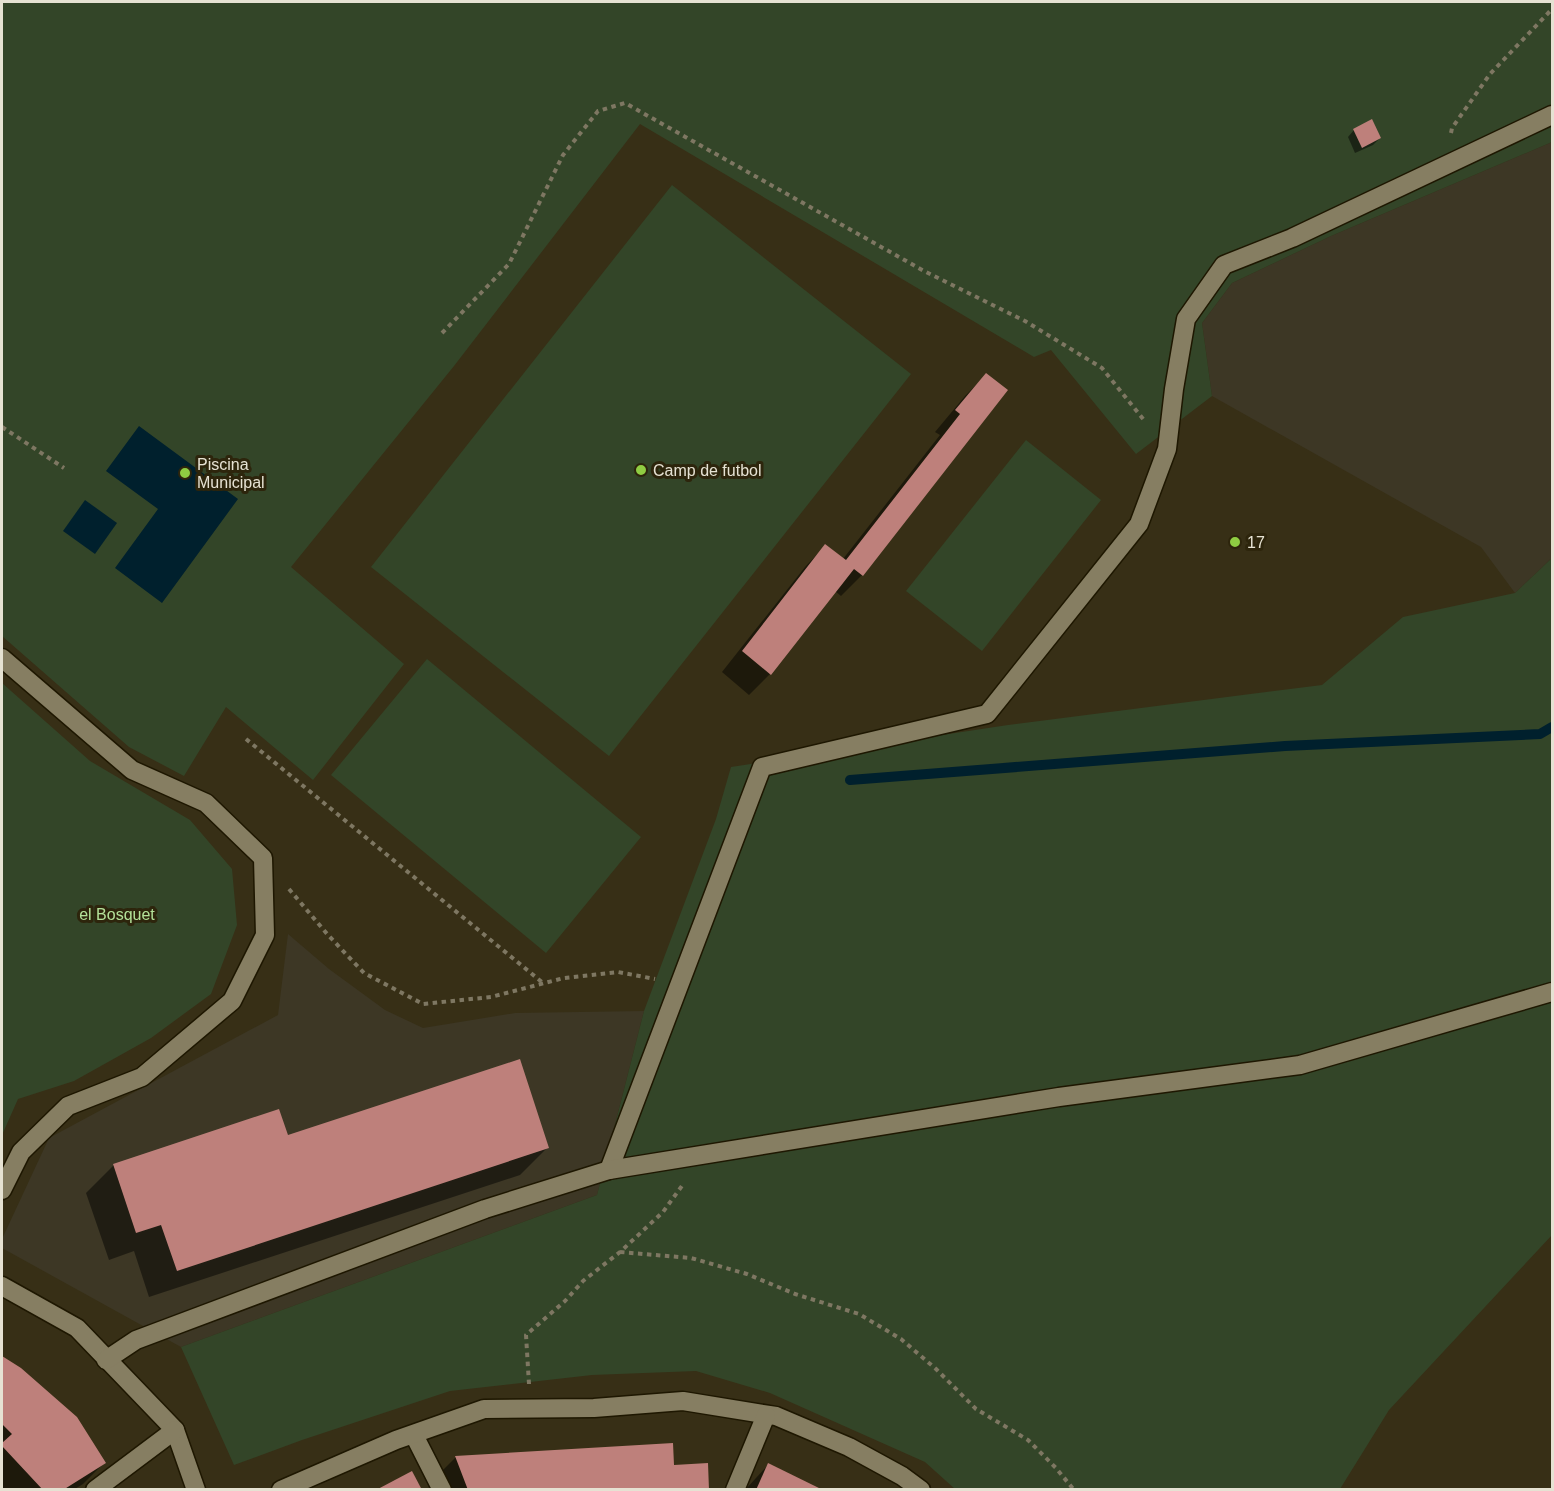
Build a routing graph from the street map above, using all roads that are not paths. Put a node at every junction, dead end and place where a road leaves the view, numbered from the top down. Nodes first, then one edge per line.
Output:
1 (1552, 116) edge
2 (2, 658) edge
3 (1552, 992) edge
4 (609, 1170) junction
5 (2, 1190) edge
6 (2, 1286) edge
7 (106, 1360) junction
8 (766, 1415) junction
9 (175, 1430) junction
10 (414, 1435) junction
11 (95, 1490) edge
12 (196, 1490) edge
13 (281, 1490) edge
14 (442, 1490) edge
15 (735, 1490) edge
16 (921, 1490) edge

1 - 4 street
2 - 5 street
3 - 4 street
4 - 7 street
6 - 7 street
7 - 9 street
8 - 10 street
8 - 15 street
8 - 16 street
9 - 11 street
9 - 12 street
10 - 13 street
10 - 14 street

